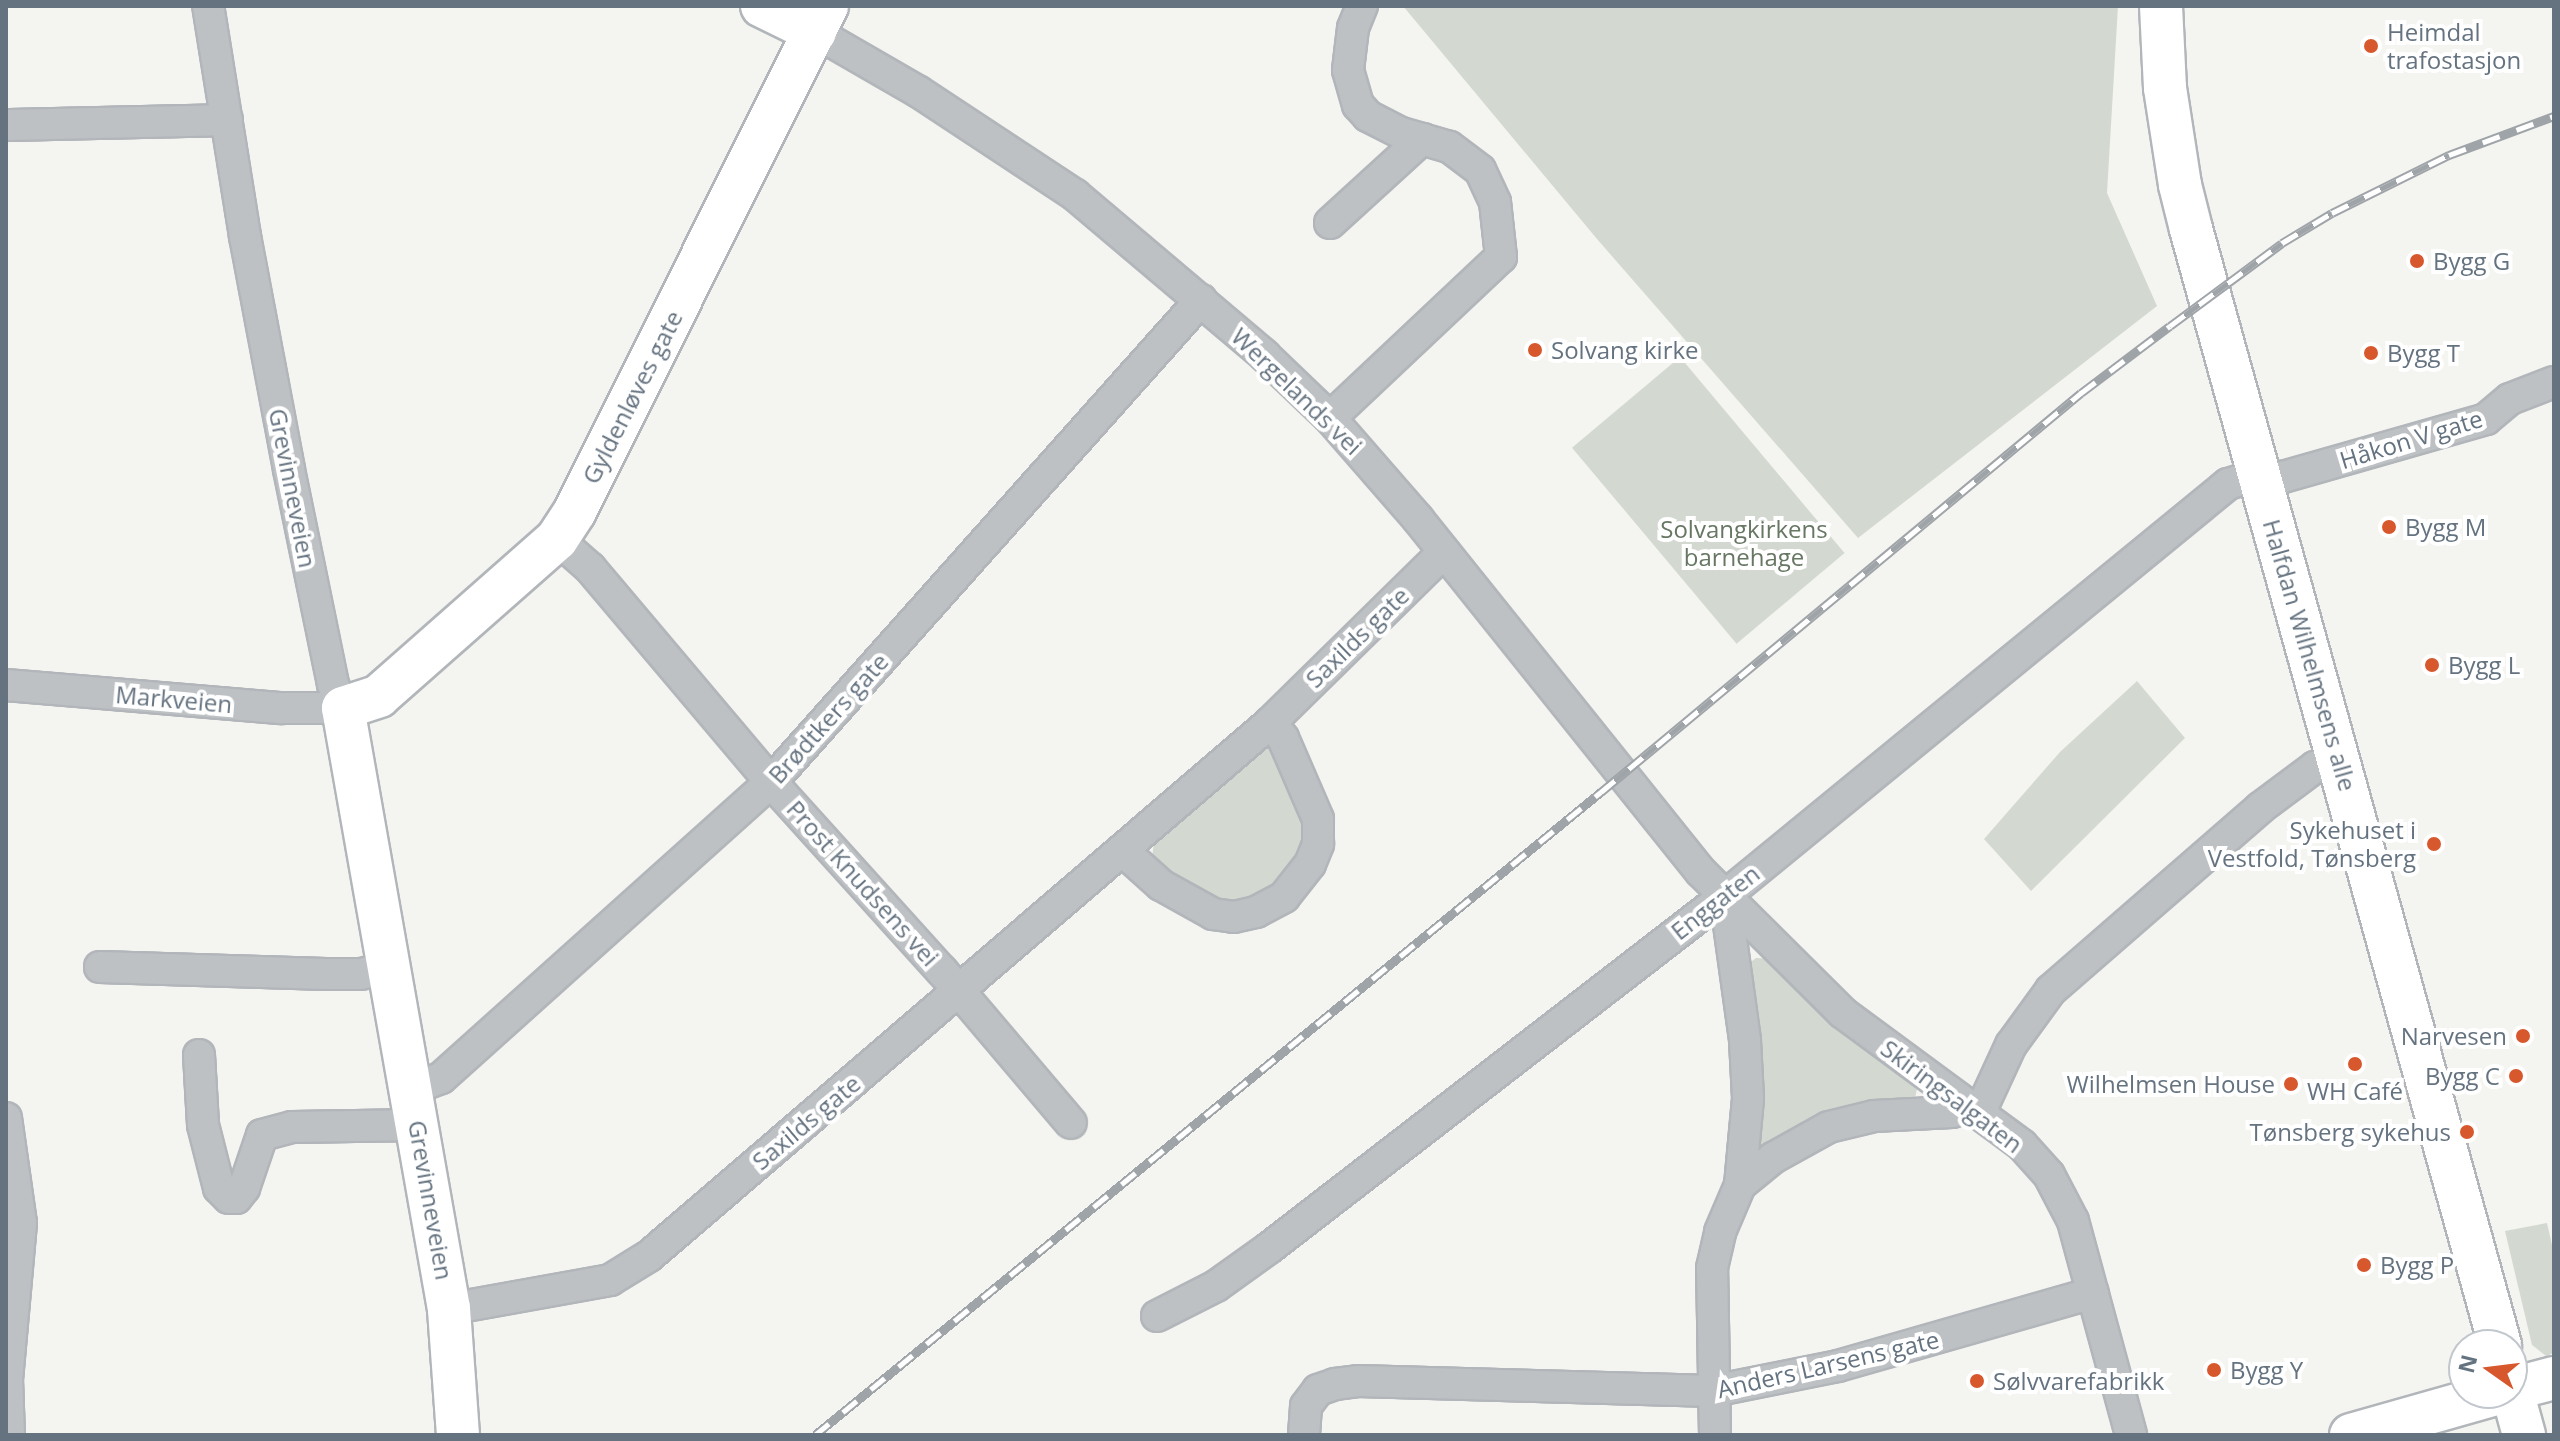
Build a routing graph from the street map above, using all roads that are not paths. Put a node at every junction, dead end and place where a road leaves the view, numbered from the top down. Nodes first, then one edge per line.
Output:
1 (208, 6) edge
2 (762, 6) edge
3 (1362, 6) edge
4 (2161, 6) edge
5 (821, 19) edge
6 (227, 120) junction
7 (6, 125) edge
8 (1422, 139) junction
9 (1330, 223) dead end
10 (1201, 300) junction
11 (2554, 382) edge
12 (1330, 418) junction
13 (2261, 479) junction
14 (557, 539) junction
15 (1444, 552) junction
16 (6, 685) edge
17 (343, 708) junction
18 (1270, 723) junction
19 (2339, 758) junction
20 (771, 782) junction
21 (1122, 850) junction
22 (1725, 896) junction
23 (100, 967) dead end
24 (390, 967) junction
25 (956, 992) junction
26 (199, 1055) dead end
27 (415, 1107) junction
28 (1974, 1108) junction
29 (6, 1118) edge
30 (1071, 1123) dead end
31 (1740, 1185) junction
32 (2093, 1293) junction
33 (449, 1309) junction
34 (1157, 1316) dead end
35 (2496, 1329) edge
36 (2554, 1378) edge
37 (2528, 1385) edge
38 (1713, 1391) junction
39 (2448, 1407) edge
40 (2517, 1409) edge
41 (9, 1435) edge
42 (458, 1435) edge
43 (1304, 1435) edge
44 (1715, 1435) edge
45 (2131, 1435) edge
46 (2351, 1435) edge
47 (2524, 1435) edge

1 - 6 street, Grevinneveien
2 - 5 main road, Wergelands vei
3 - 8 street
4 - 13 main road, Halfdan Wilhelmsens alle
5 - 10 street, Wergelands vei
5 - 14 main road, Gyldenløves gate
6 - 7 street
6 - 17 street, Grevinneveien
8 - 9 street
8 - 12 street
10 - 12 street, Wergelands vei
10 - 20 street, Brødtkers gate
11 - 13 street, Håkon V gate
12 - 15 street, Wergelands vei
13 - 19 main road, Halfdan Wilhelmsens alle
13 - 22 street, Enggaten
14 - 17 main road, Gyldenløves gate
14 - 20 street, Prost Knudsens vei
15 - 18 street, Saxilds gate
15 - 22 street, Wergelands vei
16 - 17 street, Markveien
17 - 24 main road, Grevinneveien
18 - 21 street, Saxilds gate
18 - 21 street
19 - 28 street
19 - 35 main road, Halfdan Wilhelmsens alle
20 - 25 street, Prost Knudsens vei
20 - 27 street, Brødtkers gate
21 - 25 street, Saxilds gate
22 - 28 street, Skiringsalgaten
22 - 31 street
22 - 34 street, Enggaten
23 - 24 street
24 - 27 main road, Grevinneveien
25 - 30 street, Prost Knudsens vei
25 - 33 street, Saxilds gate
26 - 27 street
27 - 33 main road, Grevinneveien
28 - 31 street
28 - 32 street, Skiringsalgaten
29 - 41 street
31 - 38 street
32 - 38 street, Anders Larsens gate
32 - 45 street, Skiringsalgaten
33 - 42 main road, Grevinneveien
36 - 37 main road
38 - 43 street, Anders Larsens gate
38 - 44 street
39 - 46 main road
40 - 47 main road

